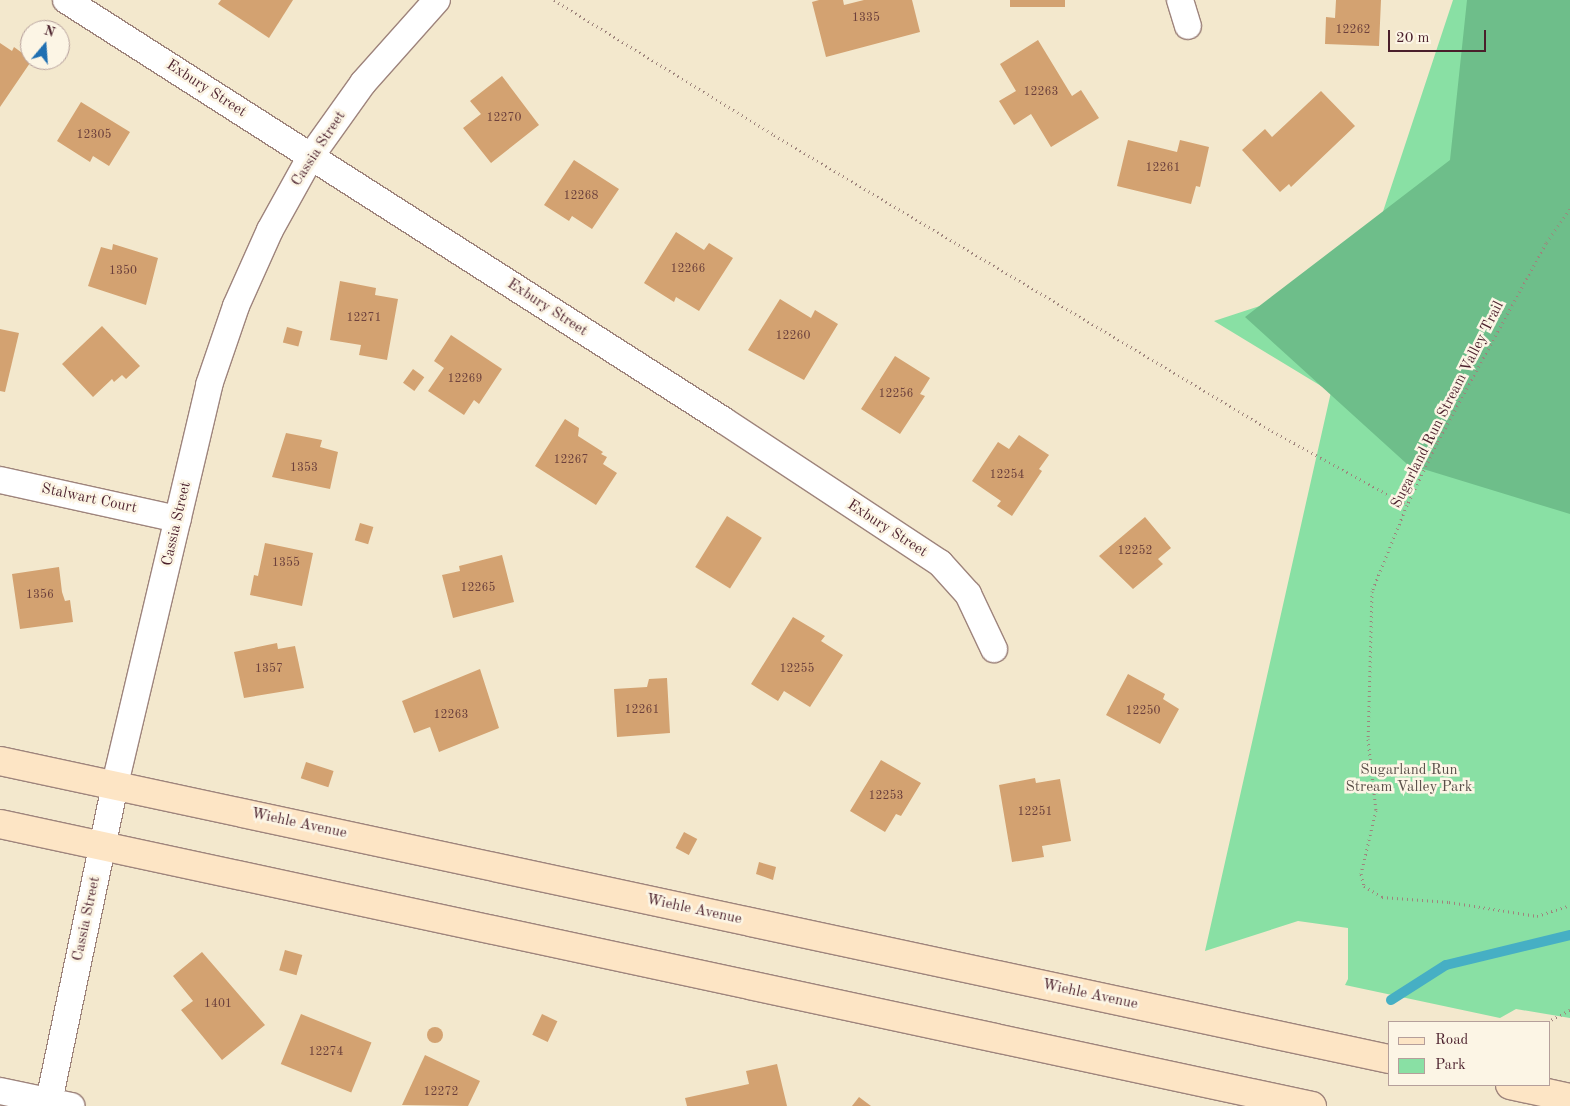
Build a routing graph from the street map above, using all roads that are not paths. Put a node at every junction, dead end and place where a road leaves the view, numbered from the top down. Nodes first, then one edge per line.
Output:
1 (66, 0) edge
2 (438, 0) edge
3 (1180, 0) edge
4 (1188, 26) dead end
5 (311, 156) junction
6 (0, 480) edge
7 (178, 519) junction
8 (994, 649) dead end
9 (0, 761) edge
10 (115, 784) junction
11 (0, 824) edge
12 (102, 846) junction
13 (1388, 1059) edge
14 (1515, 1086) edge
15 (0, 1091) edge
16 (1570, 1098) edge
17 (56, 1104) edge
18 (1312, 1106) edge

1 - 5 street, Exbury Street
2 - 5 street, Cassia Street
3 - 4 street
5 - 7 street, Cassia Street
5 - 8 street, Exbury Street
6 - 7 street, Stalwart Court
7 - 10 street, Cassia Street
9 - 10 main road, Wiehle Avenue
10 - 12 street, Cassia Street
10 - 13 main road, Wiehle Avenue
11 - 12 main road
12 - 17 street, Cassia Street
12 - 18 main road
14 - 16 main road, bridge
15 - 17 street

